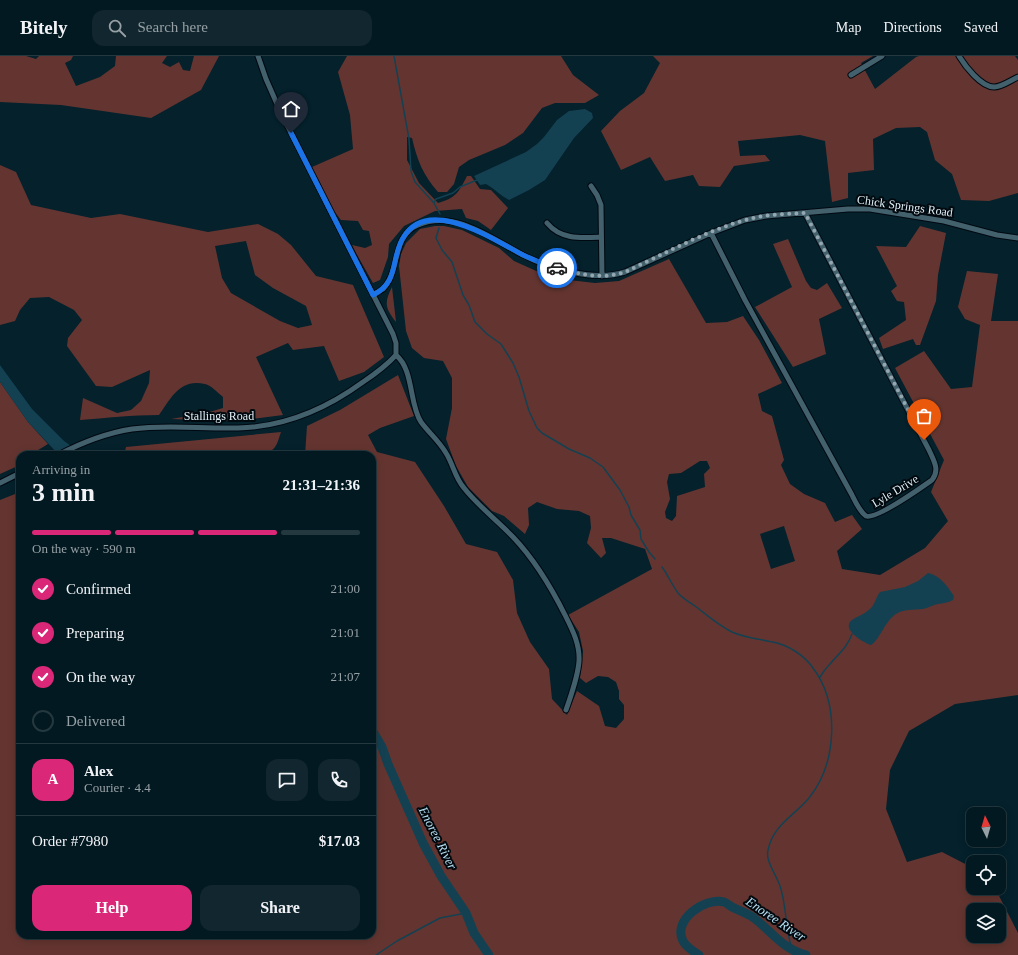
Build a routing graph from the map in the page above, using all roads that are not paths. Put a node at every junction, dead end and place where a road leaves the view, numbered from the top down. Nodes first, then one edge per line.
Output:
1 (258, 56) edge
2 (882, 56) edge
3 (959, 56) edge
4 (851, 75) dead end
5 (1018, 77) edge
6 (591, 186) dead end
7 (805, 213) junction
8 (547, 223) dead end
9 (711, 233) junction
10 (601, 237) junction
11 (1018, 238) edge
12 (602, 276) junction
13 (373, 295) junction
14 (396, 355) junction
15 (66, 451) edge
16 (16, 475) edge
17 (0, 483) edge
18 (566, 710) dead end

1 - 13 street
2 - 4 street
3 - 5 street
6 - 10 street
7 - 9 street, Chick Springs Road
7 - 9 street, Lyle Drive
7 - 11 street, Chick Springs Road
8 - 10 street
9 - 12 street, Chick Springs Road
10 - 12 street
12 - 13 street, Chick Springs Road
13 - 14 street
14 - 15 street, Stallings Road
14 - 18 street
16 - 17 street

